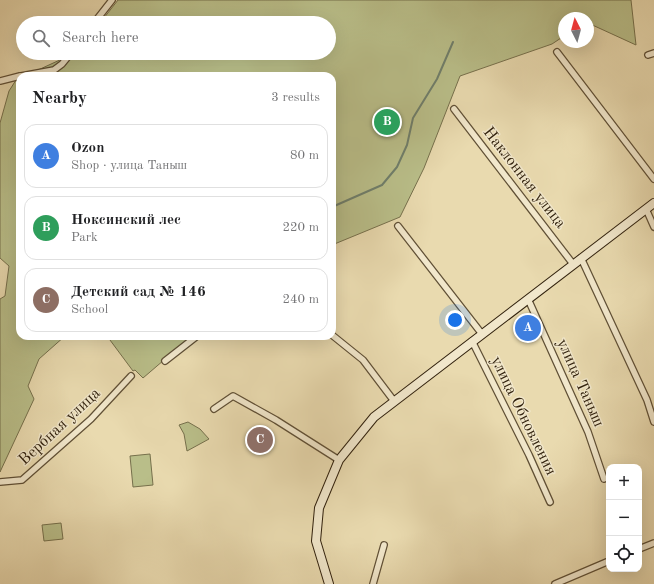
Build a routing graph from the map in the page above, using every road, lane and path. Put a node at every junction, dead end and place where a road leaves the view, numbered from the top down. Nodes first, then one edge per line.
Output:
1 (112, 0) edge
2 (99, 16) edge
3 (557, 52) dead end
4 (654, 53) edge
5 (648, 55) dead end
6 (65, 60) edge
7 (43, 72) edge
8 (16, 77) edge
9 (0, 81) edge
10 (454, 109) dead end
11 (654, 179) edge
12 (654, 203) edge
13 (646, 210) junction
14 (398, 226) dead end
15 (654, 226) edge
16 (581, 258) junction
17 (573, 264) junction
18 (528, 299) junction
19 (482, 334) junction
20 (336, 338) edge
21 (192, 340) edge
22 (472, 342) junction
23 (165, 361) dead end
24 (131, 376) dead end
25 (394, 401) junction
26 (214, 409) dead end
27 (654, 422) edge
28 (339, 460) junction
29 (604, 479) dead end
30 (0, 482) edge
31 (550, 502) dead end
32 (654, 542) edge
33 (384, 545) dead end
34 (642, 548) edge
35 (606, 562) edge
36 (330, 584) edge
37 (373, 584) edge
38 (555, 584) edge

1 - 2 street
3 - 11 street
4 - 5 street
6 - 7 street
8 - 9 street
10 - 17 street, Наклонная улица
12 - 13 street
13 - 15 street
13 - 16 street
14 - 19 street
16 - 17 street
16 - 27 street
17 - 18 street
18 - 19 street
18 - 29 street, улица Таныш
19 - 22 street
20 - 25 street
21 - 23 street
22 - 25 street
22 - 31 street, улица Обновления
24 - 30 street, Вербная улица
25 - 28 street
26 - 28 street
28 - 36 street
32 - 34 street
33 - 37 street
35 - 38 street

